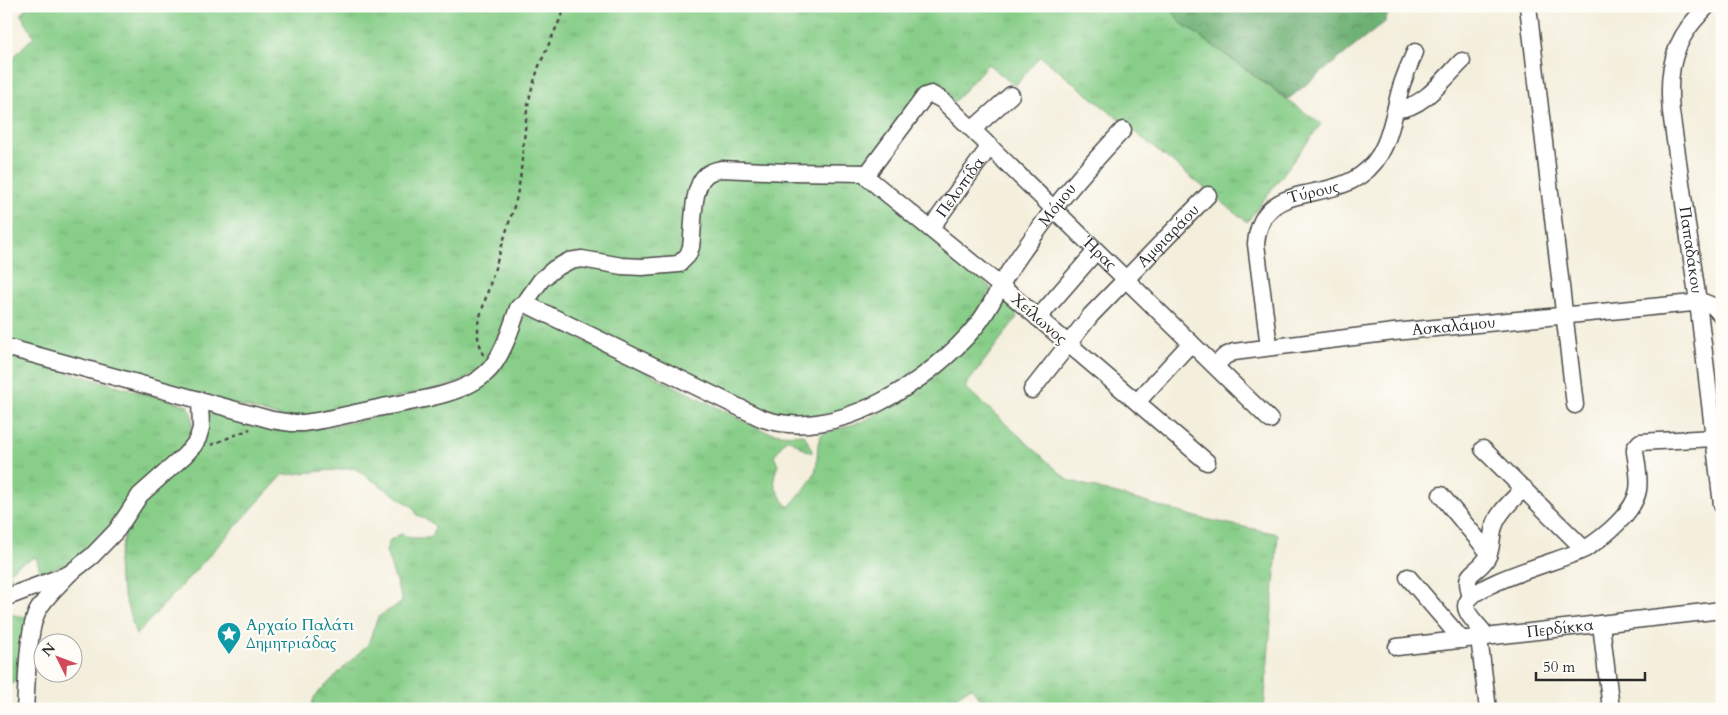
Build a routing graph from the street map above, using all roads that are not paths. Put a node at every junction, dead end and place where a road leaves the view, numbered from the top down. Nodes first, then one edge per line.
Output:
1 (1707, 6) edge
2 (1531, 8) edge
3 (1415, 52) dead end
4 (1462, 61) dead end
5 (1011, 95) dead end
6 (1396, 109) junction
7 (973, 129) junction
8 (1123, 130) dead end
9 (990, 146) junction
10 (868, 175) junction
11 (1208, 195) dead end
12 (1054, 209) junction
13 (931, 228) junction
14 (1096, 251) junction
15 (1126, 280) junction
16 (1001, 286) junction
17 (1698, 302) junction
18 (524, 304) junction
19 (1564, 316) junction
20 (1722, 316) edge
21 (1038, 318) junction
22 (1191, 343) junction
23 (1068, 344) junction
24 (6, 347) edge
25 (1269, 347) junction
26 (1215, 366) junction
27 (1032, 390) dead end
28 (200, 400) junction
29 (1137, 402) junction
30 (1575, 405) dead end
31 (1270, 420) dead end
32 (1714, 438) junction
33 (1483, 449) dead end
34 (1207, 462) dead end
35 (1524, 488) junction
36 (1441, 495) dead end
37 (1722, 505) edge
38 (1584, 549) junction
39 (1489, 553) junction
40 (69, 574) junction
41 (1408, 577) dead end
42 (7, 597) edge
43 (1471, 597) junction
44 (1722, 610) edge
45 (1601, 624) junction
46 (1483, 638) junction
47 (1462, 640) junction
48 (1397, 647) dead end
49 (25, 709) edge
50 (1488, 709) edge
51 (1611, 709) edge

1 - 17 street, Παπαδάκου
2 - 19 street
3 - 6 street, Τύρους
4 - 6 street
5 - 7 street
6 - 25 street, Τύρους
7 - 9 street, Ήρας
7 - 10 street, Ήρας
8 - 12 street, Μόμου
9 - 12 street, Ήρας
9 - 13 street, Πελοπίδα
10 - 13 street, Χείλωνος
10 - 18 street
11 - 15 street, Αμφιαράου
12 - 14 street, Ήρας
12 - 16 street, Μόμου
13 - 16 street, Χείλωνος
14 - 15 street, Ήρας
14 - 21 street
15 - 22 street, Ήρας
15 - 23 street, Αμφιαράου
16 - 18 street, Μόμου
16 - 21 street, Χείλωνος
17 - 19 street, Ασκαλάμου
17 - 20 street
17 - 32 street, Παπαδάκου
18 - 28 street
19 - 25 street, Ασκαλάμου
19 - 30 street
21 - 23 street, Χείλωνος
22 - 26 street, Ήρας
22 - 29 street
23 - 27 street, Αμφιαράου
23 - 29 street, Χείλωνος
24 - 28 street
25 - 26 street, Ασκαλάμου
26 - 31 street, Ήρας
28 - 40 street
29 - 34 street, Χείλωνος
32 - 37 street, Παπαδάκου
32 - 38 street
33 - 35 street
35 - 38 street
35 - 39 street
36 - 39 street
38 - 43 street
39 - 43 street
40 - 42 street
40 - 49 street
41 - 47 street
43 - 46 street
44 - 45 street, Περδίκκα
45 - 46 street, Περδίκκα
45 - 51 street
46 - 47 street, Περδίκκα
46 - 50 street
47 - 48 street, Περδίκκα

